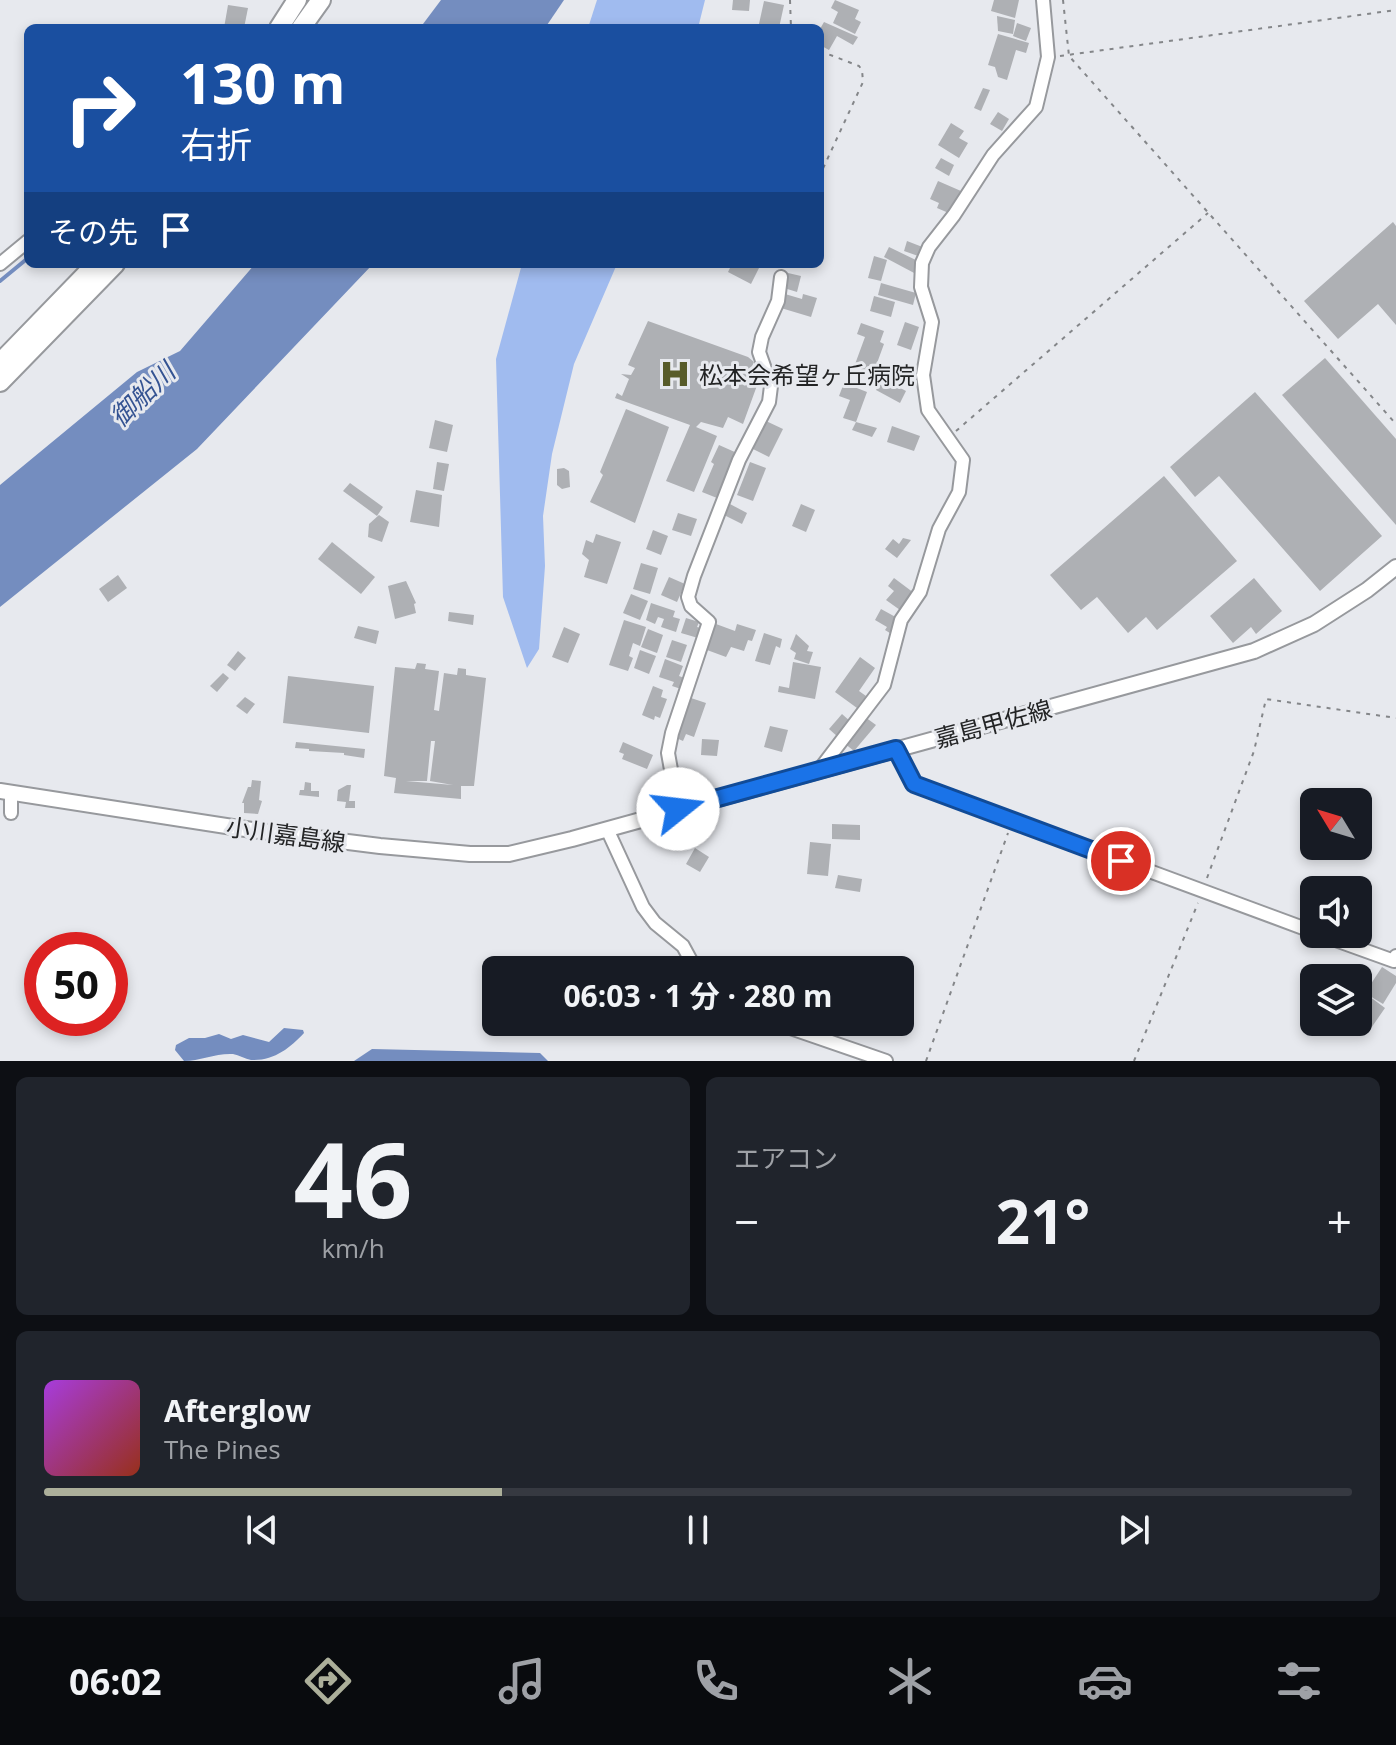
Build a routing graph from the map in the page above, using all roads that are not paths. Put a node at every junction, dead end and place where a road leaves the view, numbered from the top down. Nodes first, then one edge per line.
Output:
1 (297, 0) edge
2 (321, 0) edge
3 (1043, 0) edge
4 (282, 24) edge
5 (304, 24) edge
6 (24, 244) edge
7 (0, 264) edge
8 (92, 268) edge
9 (111, 268) edge
10 (781, 277) dead end
11 (0, 363) edge
12 (0, 382) edge
13 (1396, 567) edge
14 (896, 749) junction
15 (820, 769) junction
16 (6, 792) edge
17 (678, 809) junction
18 (11, 813) dead end
19 (607, 829) junction
20 (572, 839) joint
21 (1300, 927) edge
22 (1358, 948) edge
23 (688, 956) edge
24 (1396, 956) edge
25 (814, 1036) edge
26 (886, 1061) edge

1 - 4 highway
2 - 5 highway
3 - 15 street
6 - 7 street
8 - 11 highway
9 - 12 highway
10 - 17 street
13 - 14 main road, 嘉島甲佐線
14 - 15 main road, 嘉島甲佐線
14 - 21 street
15 - 17 main road, 嘉島甲佐線
16 - 18 street
16 - 20 main road, 小川嘉島線
17 - 19 main road, 嘉島甲佐線
19 - 20 main road, 嘉島甲佐線
19 - 23 street
22 - 24 street
25 - 26 street

